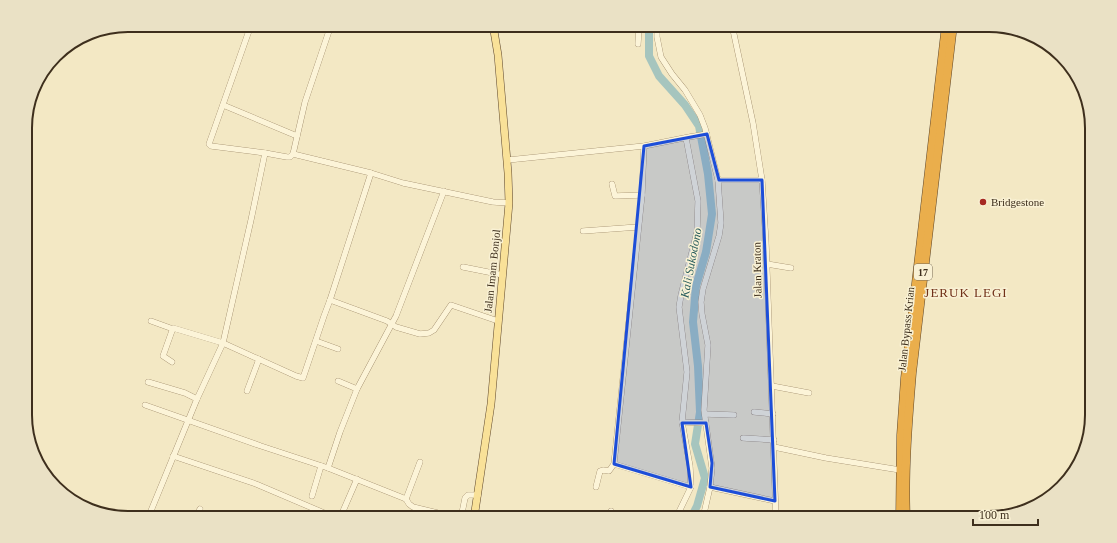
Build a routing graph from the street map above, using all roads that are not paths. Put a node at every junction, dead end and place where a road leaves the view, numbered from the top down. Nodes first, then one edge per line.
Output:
1 (249, 32) edge
2 (329, 32) edge
3 (494, 32) edge
4 (639, 32) edge
5 (657, 32) edge
6 (734, 32) edge
7 (945, 32) edge
8 (952, 32) edge
9 (638, 44) dead end
10 (223, 105) junction
11 (705, 135) junction
12 (297, 136) junction
13 (688, 137) junction
14 (644, 146) junction
15 (265, 153) junction
16 (292, 154) junction
17 (507, 160) junction
18 (371, 173) junction
19 (718, 180) junction
20 (762, 180) junction
21 (612, 184) dead end
22 (444, 191) junction
23 (642, 195) junction
24 (509, 203) junction
25 (638, 227) junction
26 (582, 232) dead end
27 (767, 264) junction
28 (463, 267) dead end
29 (791, 268) dead end
30 (503, 274) junction
31 (330, 300) junction
32 (151, 321) dead end
33 (498, 321) junction
34 (392, 324) junction
35 (173, 328) junction
36 (316, 341) junction
37 (223, 343) junction
38 (338, 349) dead end
39 (259, 359) junction
40 (172, 362) dead end
41 (338, 381) dead end
42 (148, 382) dead end
43 (772, 386) junction
44 (357, 389) junction
45 (247, 391) dead end
46 (809, 393) dead end
47 (197, 399) junction
48 (144, 405) dead end
49 (754, 412) dead end
50 (705, 414) junction
51 (773, 414) junction
52 (734, 415) dead end
53 (188, 420) junction
54 (684, 423) junction
55 (704, 423) junction
56 (744, 438) dead end
57 (774, 440) junction
58 (774, 447) junction
59 (173, 456) junction
60 (420, 462) dead end
61 (614, 464) junction
62 (321, 466) junction
63 (328, 468) junction
64 (900, 470) junction
65 (357, 479) junction
66 (596, 487) dead end
67 (691, 487) junction
68 (710, 487) junction
69 (478, 495) junction
70 (312, 496) dead end
71 (406, 499) junction
72 (776, 501) junction
73 (151, 511) edge
74 (320, 511) edge
75 (343, 511) edge
76 (430, 511) edge
77 (462, 511) edge
78 (475, 511) edge
79 (679, 511) edge
80 (705, 511) edge
81 (776, 511) edge
82 (900, 511) edge
83 (906, 511) edge

1 - 10 street
2 - 12 street
3 - 17 main road, Jalan Imam Bonjol
4 - 9 street
5 - 11 street
6 - 20 street, Jalan Kraton
7 - 64 highway, Jalan Bypass Krian / 17
8 - 83 highway, Jalan Bypass Krian / 17
10 - 12 street
10 - 15 street
11 - 13 street
11 - 19 street
12 - 16 street
13 - 14 street
13 - 54 street
14 - 17 street
14 - 23 street
15 - 16 street
15 - 37 street
16 - 18 street
17 - 24 main road, Jalan Imam Bonjol
18 - 22 street
18 - 31 street
19 - 20 street
19 - 50 street
20 - 27 street, Jalan Kraton
21 - 23 street
22 - 24 street
22 - 34 street
23 - 25 street
24 - 30 main road, Jalan Imam Bonjol
25 - 26 street
25 - 61 street
27 - 29 street
27 - 43 street, Jalan Kraton
28 - 30 street
30 - 33 main road, Jalan Imam Bonjol
31 - 34 street
31 - 36 street
32 - 35 street
33 - 34 street
33 - 69 main road, Jalan Imam Bonjol
34 - 44 street
35 - 37 street
35 - 40 street
36 - 38 street
36 - 39 street
37 - 39 street
37 - 47 street
39 - 45 street
41 - 44 street
42 - 47 street
43 - 46 street
43 - 51 street, Jalan Kraton
44 - 63 street
47 - 53 street
48 - 53 street
49 - 51 street
50 - 52 street
50 - 55 street
51 - 57 street, Jalan Kraton
53 - 59 street
53 - 62 street
54 - 55 street
54 - 67 street
55 - 68 street
56 - 57 street
57 - 58 street, Jalan Kraton
58 - 64 street
58 - 72 street, Jalan Kraton
59 - 73 street
59 - 74 street
60 - 71 street
61 - 66 street
61 - 67 street
62 - 63 street
62 - 70 street
63 - 65 street
64 - 82 highway, Jalan Bypass Krian / 17
65 - 71 street
65 - 75 street
67 - 79 street
68 - 72 street
68 - 80 street
69 - 77 street
69 - 78 main road, Jalan Imam Bonjol
71 - 76 street
72 - 81 street, Jalan Kraton

